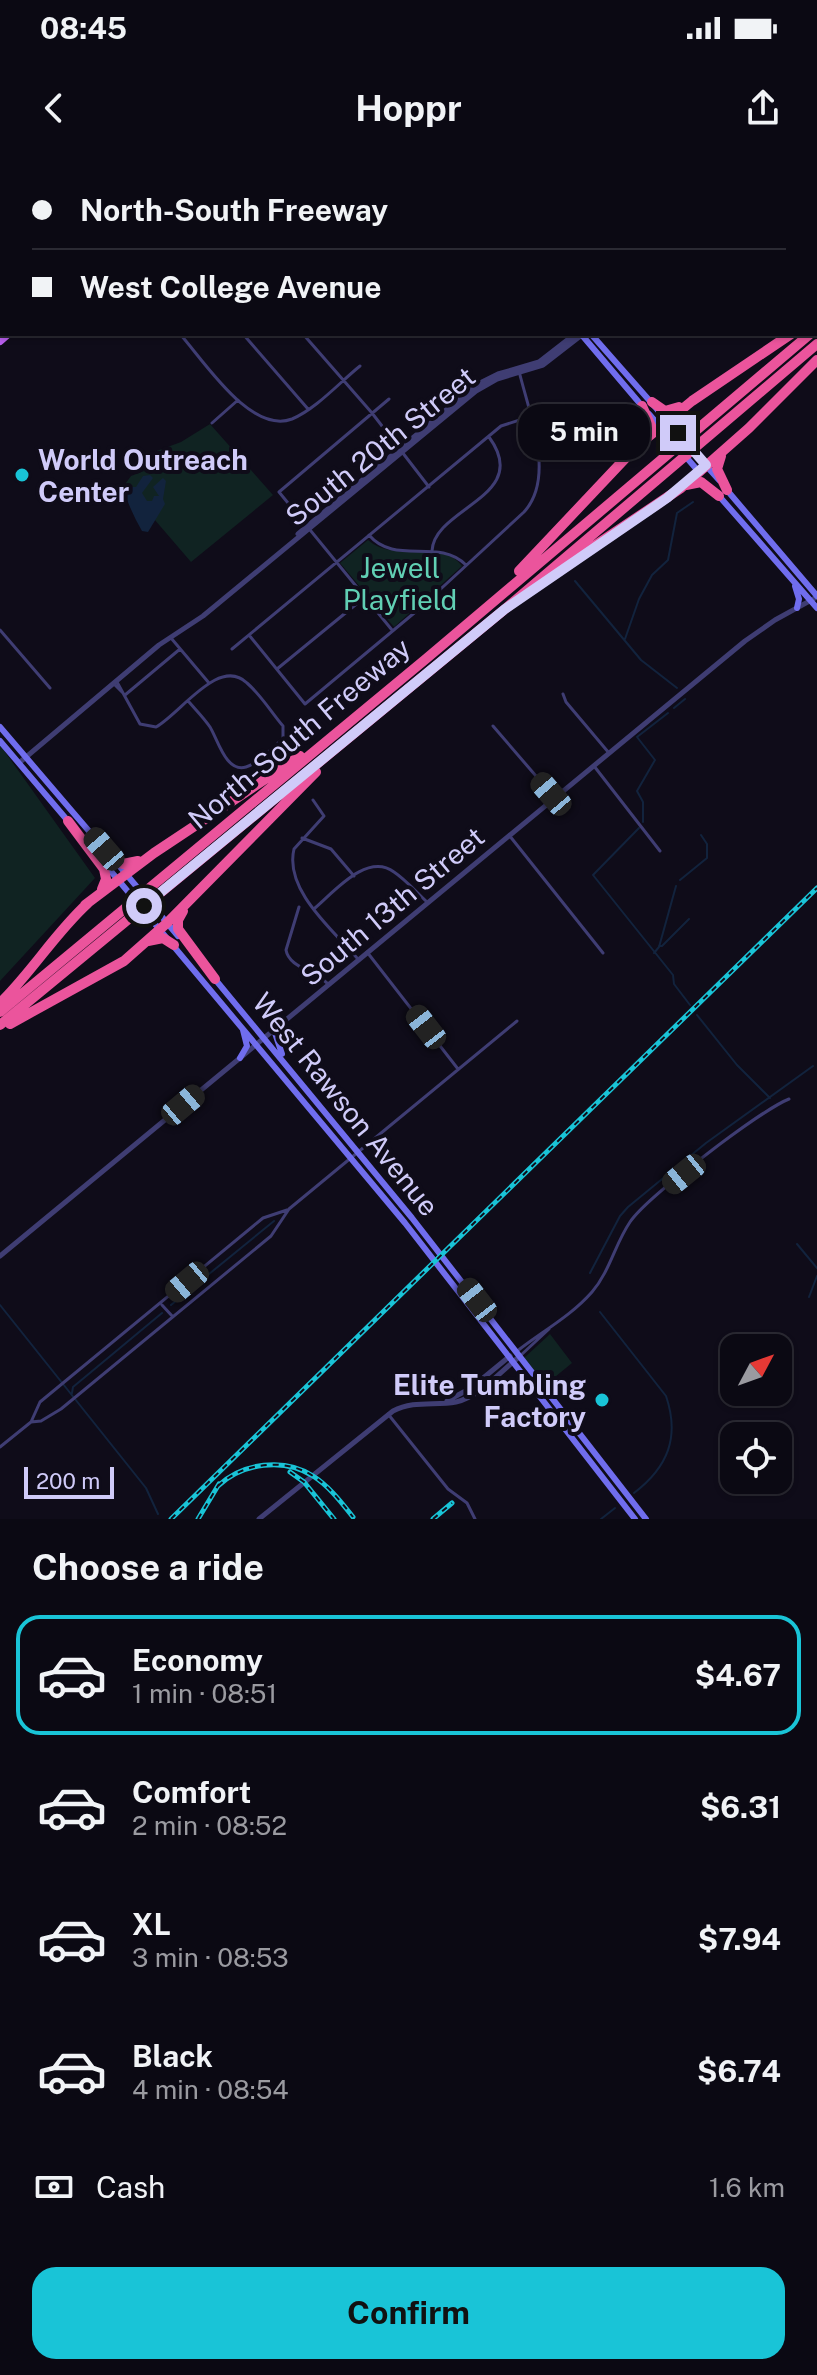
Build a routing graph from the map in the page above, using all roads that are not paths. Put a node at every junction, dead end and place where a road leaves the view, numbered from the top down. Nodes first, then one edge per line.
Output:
1 (182, 336) edge
2 (245, 336) edge
3 (305, 336) edge
4 (573, 336) edge
5 (580, 336) edge
6 (584, 336) edge
7 (593, 336) edge
8 (788, 336) edge
9 (797, 336) edge
10 (808, 336) edge
11 (817, 347) edge
12 (817, 360) edge
13 (360, 366) dead end
14 (519, 371) junction
15 (343, 380) junction
16 (389, 399) dead end
17 (238, 400) junction
18 (692, 401) junction
19 (647, 404) junction
20 (308, 409) junction
21 (372, 413) junction
22 (529, 417) junction
23 (212, 423) dead end
24 (664, 424) junction
25 (700, 426) junction
26 (489, 437) junction
27 (640, 444) junction
28 (730, 445) junction
29 (399, 451) junction
30 (701, 465) junction
31 (429, 487) junction
32 (681, 488) junction
33 (723, 493) junction
34 (307, 527) junction
35 (369, 535) junction
36 (432, 551) junction
37 (337, 562) junction
38 (466, 565) junction
39 (792, 579) junction
40 (365, 597) junction
41 (815, 598) edge
42 (797, 608) junction
43 (817, 608) edge
44 (505, 609) junction
45 (475, 615) junction
46 (0, 630) edge
47 (393, 631) junction
48 (249, 635) junction
49 (171, 638) junction
50 (180, 649) junction
51 (232, 649) dead end
52 (277, 669) junction
53 (114, 682) junction
54 (209, 683) junction
55 (50, 688) dead end
56 (124, 694) junction
57 (563, 694) dead end
58 (189, 702) junction
59 (385, 708) junction
60 (352, 720) junction
61 (493, 726) dead end
62 (0, 727) edge
63 (0, 741) edge
64 (609, 753) junction
65 (25, 756) junction
66 (19, 763) junction
67 (593, 766) junction
68 (554, 797) junction
69 (313, 800) dead end
70 (68, 821) junction
71 (509, 835) junction
72 (302, 838) junction
73 (104, 849) junction
74 (660, 851) dead end
75 (154, 853) junction
76 (121, 876) junction
77 (354, 876) junction
78 (203, 886) junction
79 (427, 902) junction
80 (85, 905) junction
81 (299, 907) dead end
82 (315, 908) junction
83 (163, 926) junction
84 (143, 944) junction
85 (174, 945) junction
86 (367, 952) junction
87 (603, 953) dead end
88 (358, 959) junction
89 (207, 979) junction
90 (329, 985) junction
91 (0, 1003) edge
92 (0, 1012) edge
93 (517, 1021) dead end
94 (0, 1025) edge
95 (274, 1030) junction
96 (0, 1031) edge
97 (261, 1041) junction
98 (240, 1058) junction
99 (458, 1069) junction
100 (295, 1076) junction
101 (289, 1083) junction
102 (789, 1099) dead end
103 (316, 1103) junction
104 (309, 1108) junction
105 (357, 1152) junction
106 (350, 1158) junction
107 (289, 1209) junction
108 (0, 1256) edge
109 (161, 1304) junction
110 (173, 1317) junction
111 (517, 1354) junction
112 (510, 1360) junction
113 (388, 1414) junction
114 (31, 1422) junction
115 (0, 1447) edge
116 (597, 1458) junction
117 (590, 1463) junction
118 (259, 1519) edge
119 (475, 1519) edge
120 (635, 1519) edge
121 (646, 1519) edge

1 - 17 street
2 - 20 street
3 - 15 street
4 - 14 street, South 20th Street
5 - 14 street, South 20th Street
6 - 19 main road
7 - 19 main road
8 - 18 highway
9 - 25 highway
10 - 25 highway, North-South Freeway
11 - 44 highway, North-South Freeway
12 - 28 highway
13 - 15 street
14 - 22 street
14 - 29 street, South 20th Street
15 - 20 street
15 - 21 street
16 - 21 street
17 - 20 street
17 - 23 street
18 - 19 highway
18 - 24 highway
19 - 24 main road
19 - 27 highway
21 - 29 street
21 - 34 street
22 - 26 street
22 - 38 street
24 - 27 highway
24 - 30 main road
24 - 30 main road
25 - 45 highway, North-South Freeway
26 - 31 street
26 - 36 street
27 - 45 highway
28 - 30 highway
28 - 33 highway
29 - 31 street
29 - 34 street, South 20th Street
30 - 32 highway
30 - 33 main road
31 - 35 street
32 - 33 highway
32 - 44 highway
33 - 39 main road
33 - 41 main road
34 - 37 street
34 - 49 street, South 20th Street
35 - 36 street
35 - 37 street
36 - 38 street
37 - 40 street
37 - 48 street
38 - 47 street
39 - 41 main road
39 - 42 main road
40 - 47 street
40 - 52 street
41 - 42 street, South 13th Street
41 - 43 main road
42 - 64 street, South 13th Street
44 - 59 highway, North-South Freeway
45 - 60 highway, North-South Freeway
46 - 55 street
47 - 52 street
48 - 51 street
48 - 52 street
49 - 50 street
49 - 53 street, South 20th Street
50 - 54 street
50 - 56 street
53 - 56 street
53 - 65 street, South 20th Street
54 - 58 street
54 - 58 street
56 - 58 street
57 - 64 street
59 - 78 highway
59 - 94 highway, North-South Freeway
60 - 75 highway
60 - 92 highway, North-South Freeway
61 - 68 street
62 - 65 main road, West Rawson Avenue
63 - 66 main road, West Rawson Avenue
64 - 67 street, South 13th Street
65 - 66 street, South 20th Street
65 - 73 main road, West Rawson Avenue
66 - 70 main road, West Rawson Avenue
67 - 68 street, South 13th Street
67 - 74 street
68 - 71 street, South 13th Street
69 - 72 street
70 - 76 main road, West Rawson Avenue
70 - 80 highway
71 - 79 street, South 13th Street
71 - 87 street
72 - 77 street
72 - 82 street
73 - 75 highway
73 - 76 main road, West Rawson Avenue
75 - 76 highway
76 - 80 highway
76 - 83 main road, West Rawson Avenue
76 - 83 main road, West Rawson Avenue
77 - 79 street
77 - 82 street
78 - 83 highway
78 - 89 highway
79 - 86 street, South 13th Street
80 - 91 highway
81 - 90 street
82 - 88 street
83 - 84 highway
83 - 85 main road, West Rawson Avenue
83 - 89 main road, West Rawson Avenue
84 - 85 highway
84 - 96 highway
85 - 89 main road, West Rawson Avenue
86 - 88 street, South 13th Street
86 - 99 street
88 - 90 street, South 13th Street
89 - 97 main road, West Rawson Avenue
89 - 97 main road, West Rawson Avenue
89 - 98 main road
90 - 95 street, South 13th Street
93 - 99 street
95 - 97 street, South 13th Street
95 - 100 main road
97 - 98 street, South 13th Street
97 - 100 main road, West Rawson Avenue
97 - 101 main road, West Rawson Avenue
98 - 108 street, South 13th Street
99 - 105 street
100 - 101 main road
100 - 103 main road, West Rawson Avenue
101 - 104 main road, West Rawson Avenue
102 - 111 street
103 - 104 main road
103 - 105 main road, West Rawson Avenue
104 - 106 main road, West Rawson Avenue
105 - 106 street
105 - 111 main road, West Rawson Avenue
106 - 107 street
106 - 112 main road, West Rawson Avenue
107 - 109 street
107 - 110 street
109 - 110 street
109 - 114 street
110 - 114 street
111 - 112 street
111 - 116 main road, West Rawson Avenue
112 - 113 street
112 - 117 main road, West Rawson Avenue
113 - 118 street
113 - 119 street
114 - 115 street
116 - 117 main road
116 - 121 main road, West Rawson Avenue
117 - 120 main road, West Rawson Avenue

